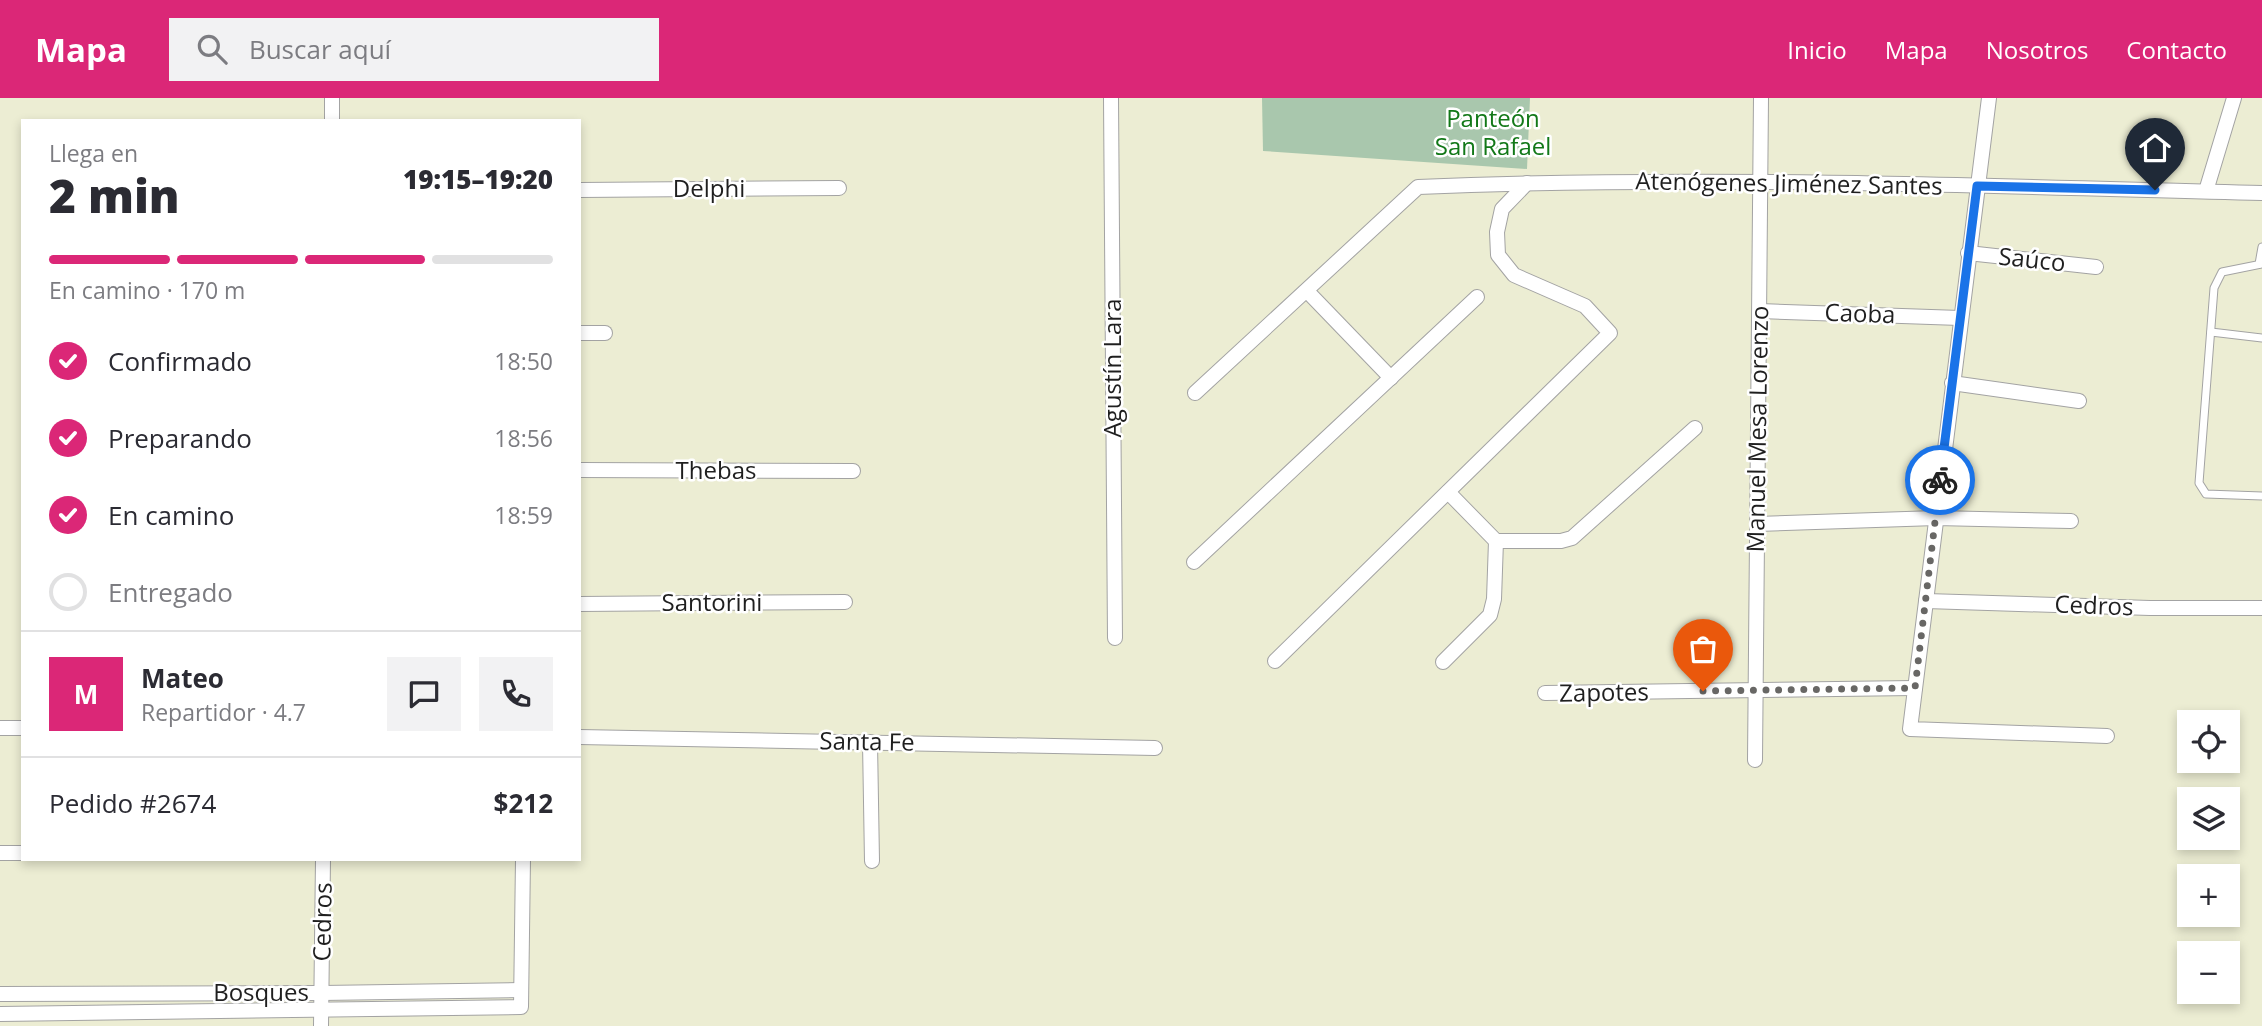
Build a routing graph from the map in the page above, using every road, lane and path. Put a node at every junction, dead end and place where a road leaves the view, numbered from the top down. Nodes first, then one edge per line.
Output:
1 (332, 98) edge
2 (1111, 98) edge
3 (1761, 98) edge
4 (1989, 98) edge
5 (2234, 98) edge
6 (331, 119) edge
7 (1761, 181) junction
8 (1527, 183) junction
9 (1977, 186) junction
10 (839, 188) dead end
11 (581, 190) edge
12 (2206, 191) junction
13 (2262, 193) edge
14 (2262, 247) edge
15 (1968, 253) junction
16 (2260, 264) edge
17 (2096, 267) dead end
18 (1307, 291) junction
19 (1477, 297) dead end
20 (1759, 311) junction
21 (1960, 318) junction
22 (606, 332) dead end
23 (2211, 332) junction
24 (581, 333) edge
25 (2262, 338) edge
26 (1391, 378) junction
27 (1952, 383) junction
28 (1195, 393) dead end
29 (2078, 401) dead end
30 (1695, 428) dead end
31 (581, 470) edge
32 (853, 471) dead end
33 (1448, 492) junction
34 (2262, 496) edge
35 (1936, 518) junction
36 (2071, 521) dead end
37 (1757, 524) junction
38 (1496, 541) junction
39 (1194, 562) dead end
40 (1926, 601) junction
41 (845, 602) dead end
42 (581, 604) edge
43 (2262, 608) edge
44 (1115, 638) dead end
45 (1275, 661) dead end
46 (1443, 662) dead end
47 (1915, 688) junction
48 (1756, 691) junction
49 (1545, 693) dead end
50 (0, 728) edge
51 (21, 728) edge
52 (2107, 736) dead end
53 (581, 737) edge
54 (870, 742) junction
55 (1155, 748) dead end
56 (1755, 760) dead end
57 (0, 853) edge
58 (21, 853) edge
59 (323, 861) edge
60 (523, 861) edge
61 (873, 862) dead end
62 (521, 990) junction
63 (322, 993) junction
64 (0, 994) edge
65 (322, 1010) junction
66 (0, 1014) edge
67 (321, 1026) edge

1 - 6 street
2 - 44 street, Agustín Lara
3 - 7 street, Manuel Mesa Lorenzo
4 - 9 street
5 - 12 street
7 - 8 street, Atenógenes Jiménez Santes
7 - 9 street, Atenógenes Jiménez Santes
7 - 20 street, Manuel Mesa Lorenzo
8 - 18 street, Atenógenes Jiménez Santes
8 - 33 street
9 - 12 street, Atenógenes Jiménez Santes
9 - 15 street
10 - 11 street, Delphi
12 - 13 street, Atenógenes Jiménez Santes
14 - 16 lane
15 - 17 street, Saúco
15 - 21 street
16 - 23 lane
18 - 26 street
18 - 28 street, Atenógenes Jiménez Santes
19 - 26 street
20 - 21 street, Caoba
20 - 37 street, Manuel Mesa Lorenzo
21 - 27 street
22 - 24 street
23 - 25 lane
23 - 34 lane
26 - 39 street
27 - 29 street
27 - 35 street
30 - 38 street
31 - 32 street, Thebas
33 - 38 street
33 - 45 street
35 - 36 street
35 - 37 street
35 - 40 street
37 - 48 street, Manuel Mesa Lorenzo
38 - 46 street
40 - 43 street, Cedros
40 - 47 street
41 - 42 street, Santorini
47 - 48 street, Zapotes
47 - 52 street
48 - 49 street, Zapotes
48 - 56 street, Manuel Mesa Lorenzo
50 - 51 street
53 - 54 street, Santa Fe
54 - 55 street, Santa Fe
54 - 61 street
57 - 58 street
59 - 63 street, Cedros
60 - 62 street
62 - 63 street, Bosques
62 - 65 street, Bosques
63 - 64 street, Bosques
63 - 65 street, Cedros
65 - 66 street, Bosques
65 - 67 street, Cedros

